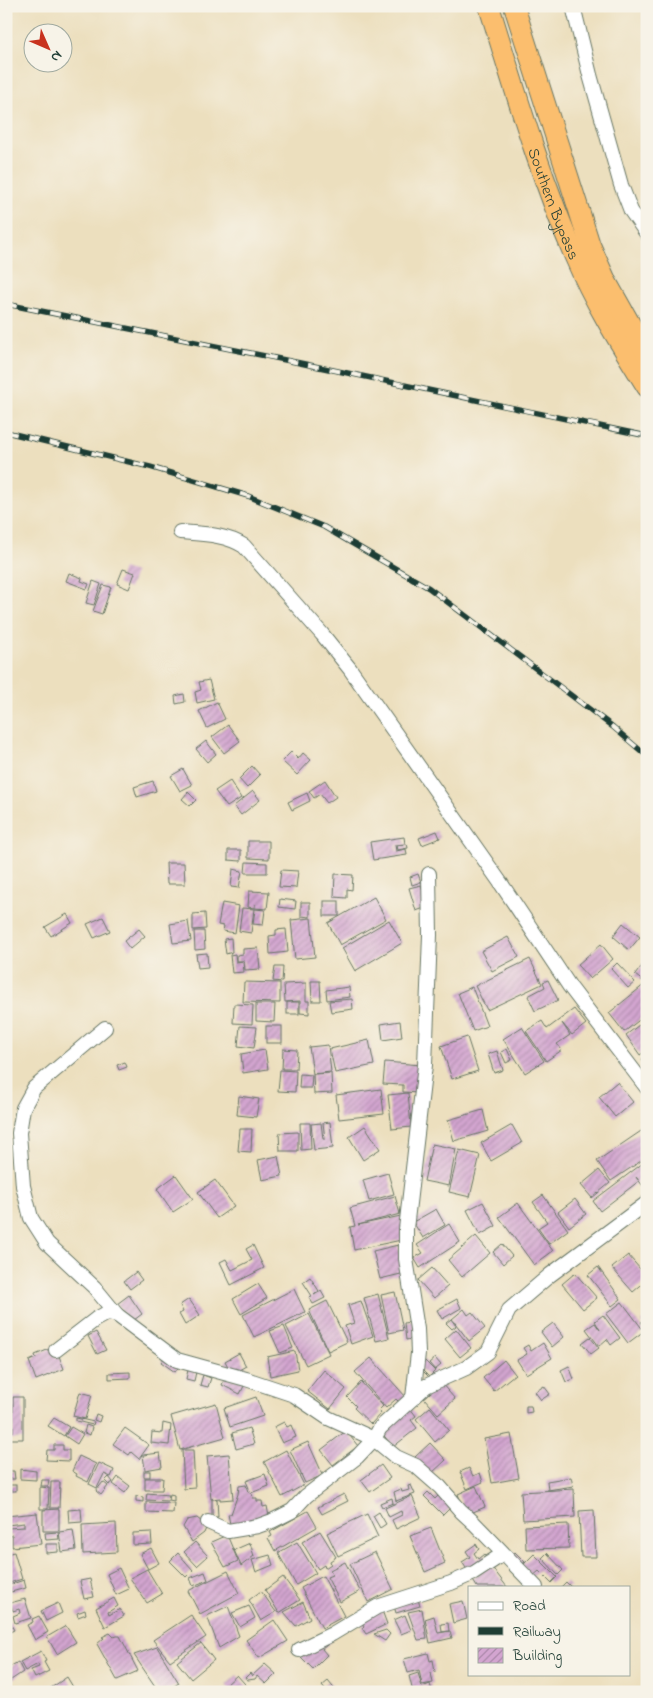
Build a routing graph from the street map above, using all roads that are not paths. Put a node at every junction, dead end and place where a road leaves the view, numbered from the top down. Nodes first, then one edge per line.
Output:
1 (489, 6) edge
2 (514, 6) edge
3 (573, 6) edge
4 (647, 234) edge
5 (647, 354) edge
6 (647, 387) edge
7 (180, 532) dead end
8 (429, 874) dead end
9 (105, 1028) dead end
10 (647, 1088) edge
11 (647, 1203) edge
12 (117, 1315) junction
13 (56, 1350) dead end
14 (413, 1398) junction
15 (374, 1439) junction
16 (208, 1522) dead end
17 (503, 1554) junction
18 (535, 1586) edge
19 (299, 1650) dead end

1 - 6 highway, Southern Bypass
2 - 5 highway, Southern Bypass
3 - 4 street
7 - 10 street
8 - 14 street
9 - 12 street
11 - 14 street
12 - 13 street
12 - 15 street
14 - 15 street
15 - 16 street
15 - 17 street
17 - 18 street
17 - 19 street

